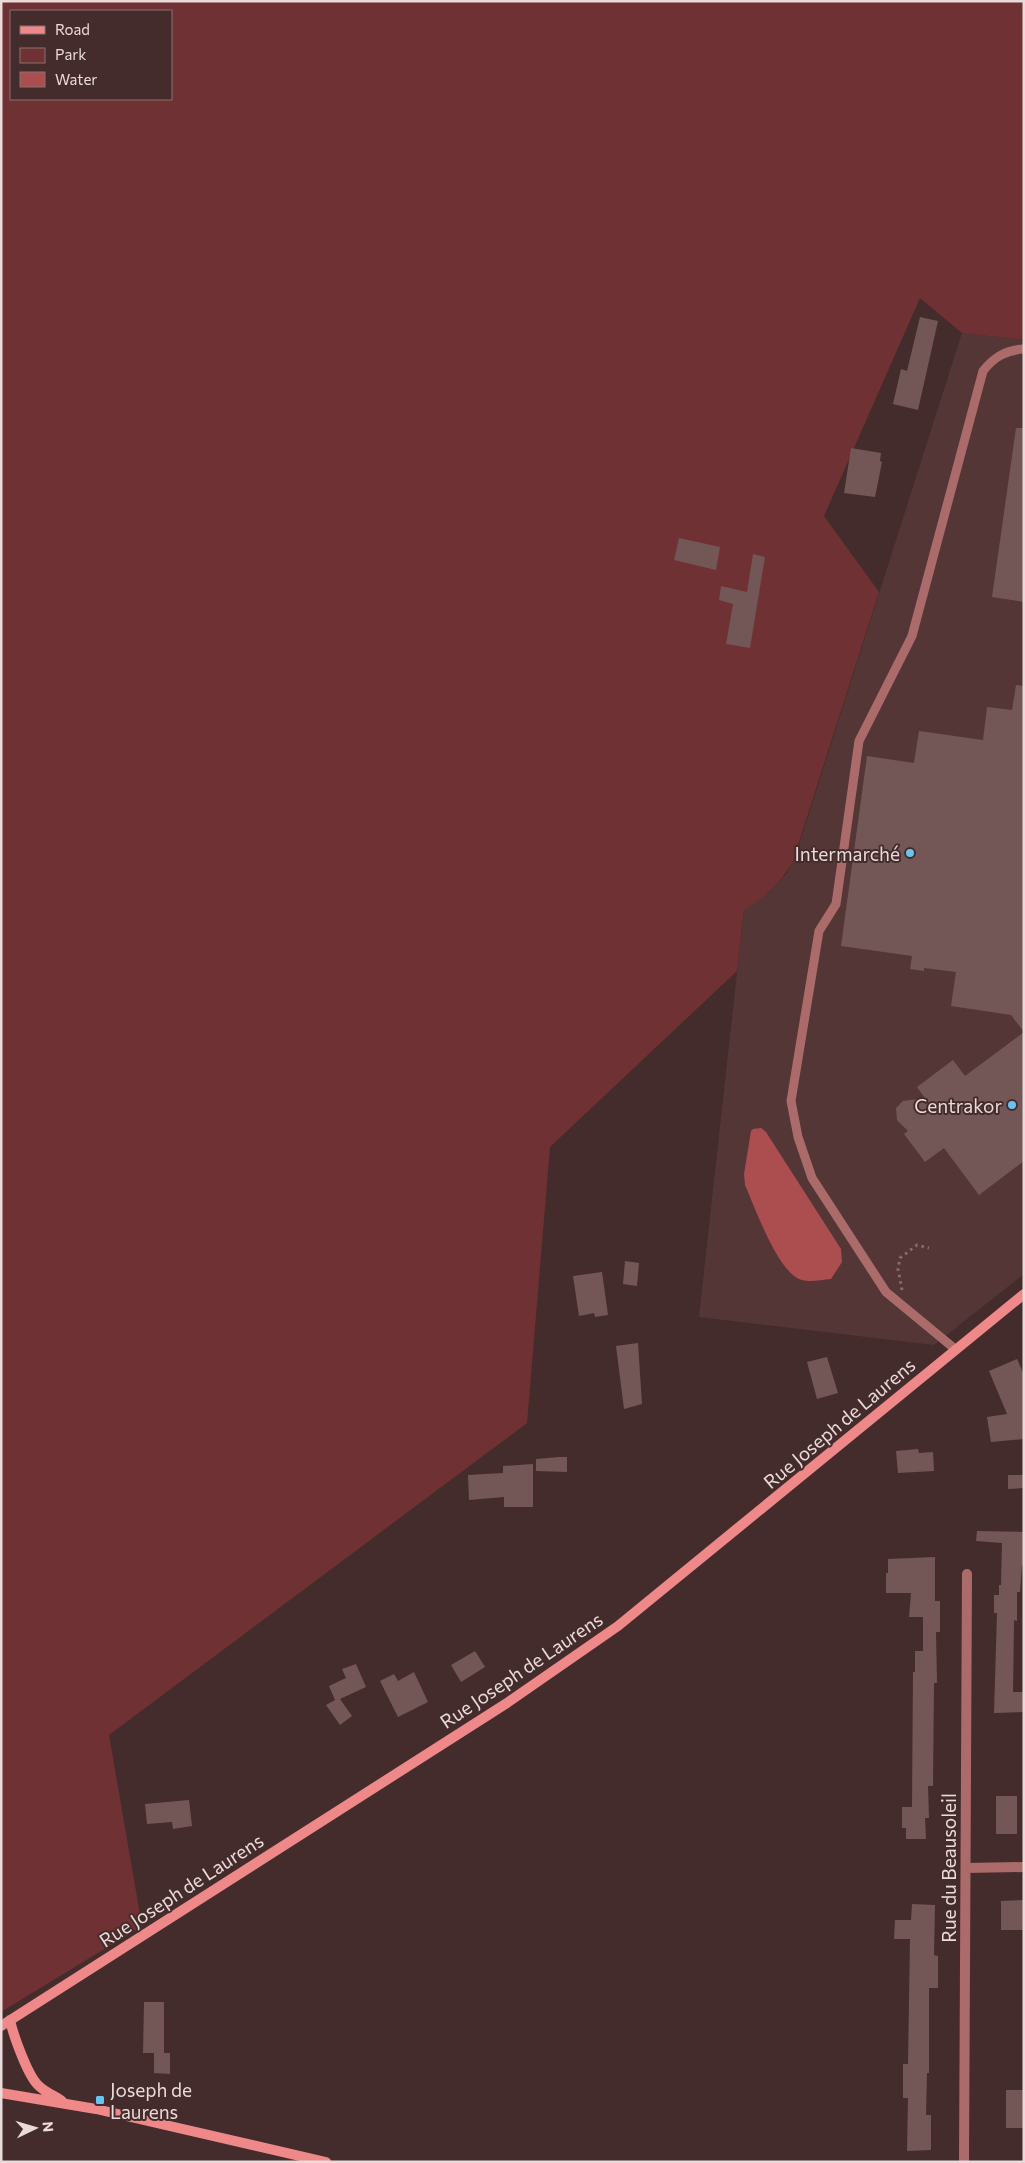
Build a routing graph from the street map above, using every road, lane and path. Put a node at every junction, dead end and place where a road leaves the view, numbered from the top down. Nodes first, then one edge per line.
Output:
1 (1024, 349) edge
2 (929, 1248) dead end
3 (1024, 1294) edge
4 (904, 1296) dead end
5 (955, 1349) junction
6 (967, 1574) dead end
7 (1024, 1867) edge
8 (966, 1868) junction
9 (6, 2023) edge
10 (1, 2093) edge
11 (65, 2102) junction
12 (326, 2162) edge
13 (964, 2162) edge

1 - 5 lane
2 - 4 path
3 - 5 main road, Rue Joseph de Laurens
5 - 9 main road, Rue Joseph de Laurens
6 - 8 street, Rue du Beausoleil
7 - 8 street
8 - 13 street, Rue du Beausoleil
9 - 11 main road
10 - 11 main road
11 - 12 main road

